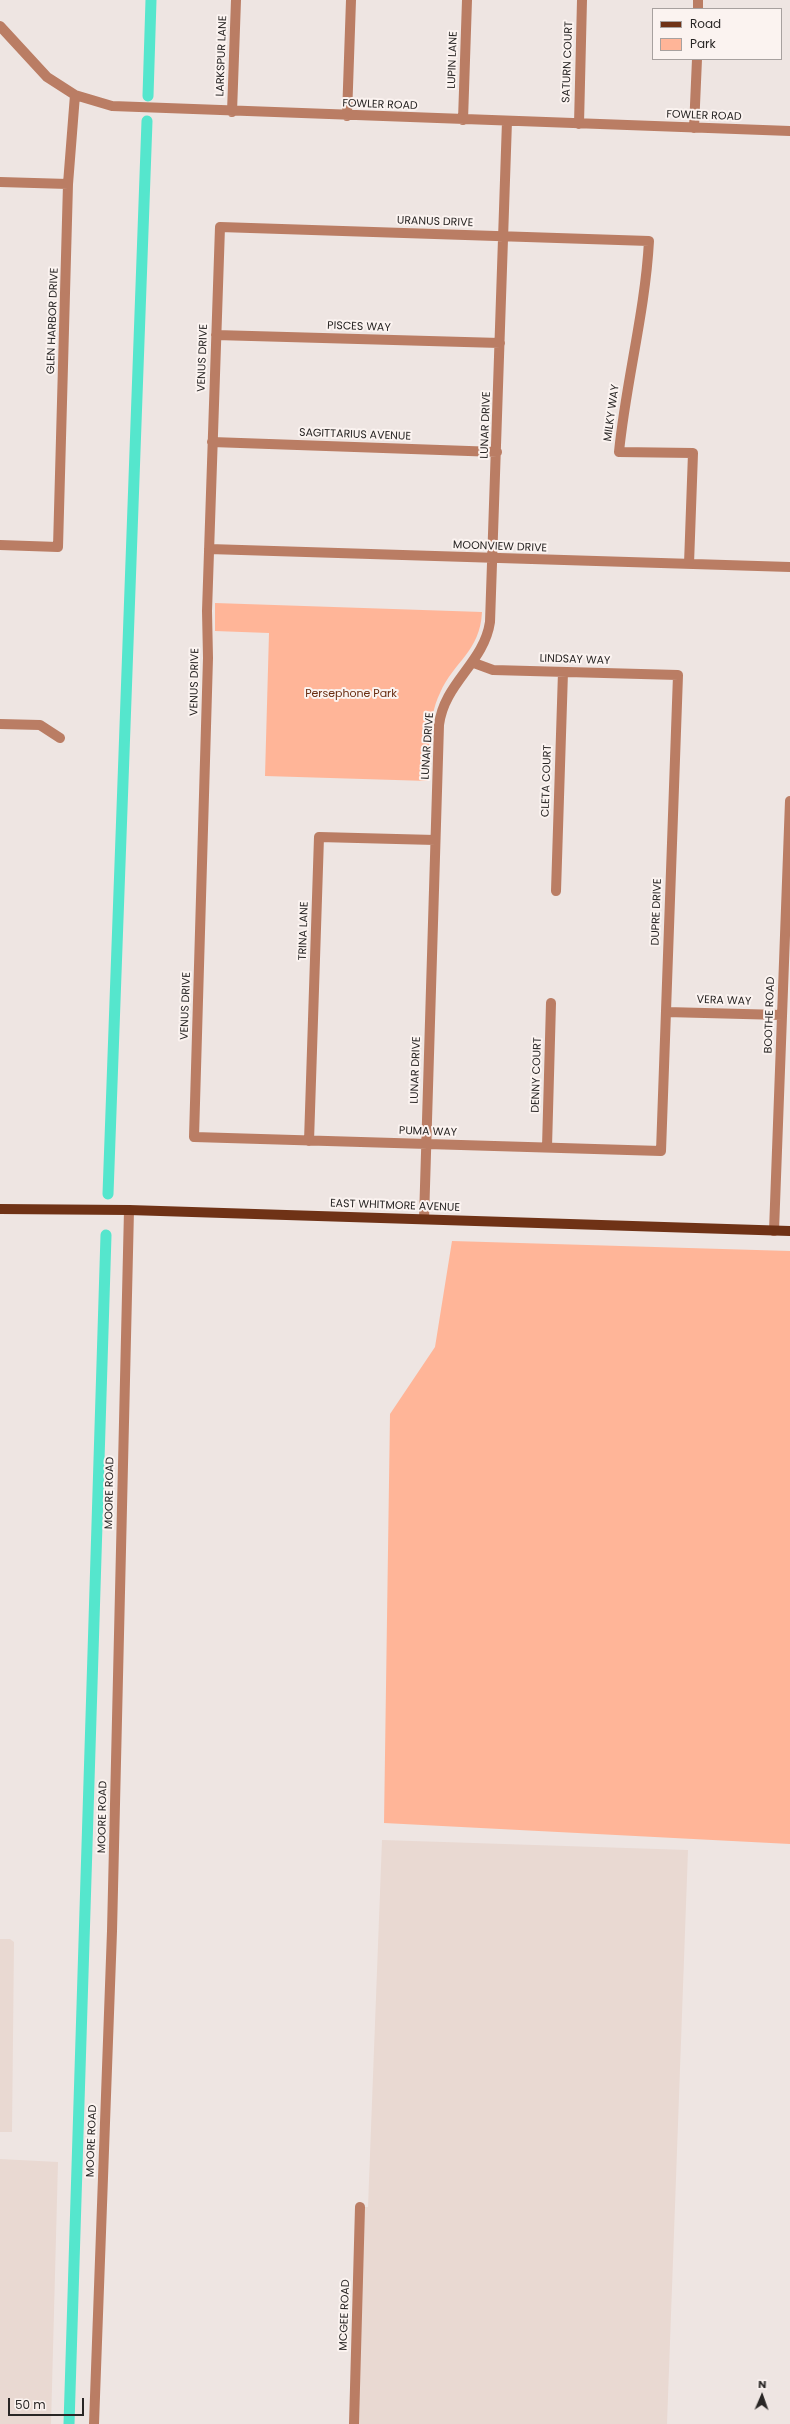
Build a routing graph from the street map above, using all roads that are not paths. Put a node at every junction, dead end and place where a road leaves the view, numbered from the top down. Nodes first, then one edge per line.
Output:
1 (236, 0) edge
2 (351, 0) edge
3 (467, 0) edge
4 (582, 0) edge
5 (0, 26) edge
6 (697, 60) edge
7 (76, 95) junction
8 (232, 112) junction
9 (347, 116) junction
10 (463, 120) junction
11 (507, 121) junction
12 (579, 124) junction
13 (694, 128) junction
14 (790, 131) edge
15 (0, 182) edge
16 (68, 184) junction
17 (220, 227) joint
18 (504, 236) junction
19 (649, 241) joint
20 (216, 335) junction
21 (500, 343) junction
22 (212, 442) junction
23 (496, 452) junction
24 (0, 545) edge
25 (209, 549) junction
26 (494, 558) junction
27 (689, 564) junction
28 (790, 567) edge
29 (474, 663) junction
30 (563, 672) junction
31 (678, 675) joint
32 (0, 724) edge
33 (60, 738) dead end
34 (790, 801) edge
35 (435, 840) junction
36 (556, 891) dead end
37 (551, 1004) dead end
38 (666, 1012) junction
39 (782, 1015) junction
40 (194, 1137) joint
41 (309, 1141) junction
42 (425, 1144) junction
43 (547, 1148) junction
44 (661, 1151) joint
45 (0, 1209) edge
46 (129, 1210) junction
47 (424, 1219) junction
48 (774, 1231) junction
49 (790, 1231) edge
50 (360, 2207) dead end
51 (94, 2424) edge
52 (354, 2424) edge

1 - 8 street, LARKSPUR LANE
2 - 9 street
3 - 10 street, LUPIN LANE
4 - 12 street, SATURN COURT
5 - 7 street, FOWLER ROAD
6 - 13 street
7 - 8 street, FOWLER ROAD
7 - 16 street, GLEN HARBOR DRIVE
8 - 9 street, FOWLER ROAD
9 - 10 street, FOWLER ROAD
10 - 11 street, FOWLER ROAD
11 - 12 street, FOWLER ROAD
11 - 18 street, LUNAR DRIVE
12 - 13 street, FOWLER ROAD
13 - 14 street, FOWLER ROAD
15 - 16 street
16 - 24 street, GLEN HARBOR DRIVE
17 - 18 street, URANUS DRIVE
17 - 20 street, VENUS DRIVE
18 - 19 street, URANUS DRIVE
18 - 21 street, LUNAR DRIVE
19 - 27 street, MILKY WAY
20 - 21 street, PISCES WAY
20 - 22 street, VENUS DRIVE
21 - 23 street, LUNAR DRIVE
22 - 23 street, SAGITTARIUS AVENUE
22 - 25 street, VENUS DRIVE
23 - 26 street, LUNAR DRIVE
25 - 26 street, MOONVIEW DRIVE
25 - 40 street, VENUS DRIVE
26 - 27 street, MOONVIEW DRIVE
26 - 29 street, LUNAR DRIVE
27 - 28 street, MOONVIEW DRIVE
29 - 30 street, LINDSAY WAY
29 - 35 street, LUNAR DRIVE
30 - 31 street, LINDSAY WAY
30 - 36 street, CLETA COURT
31 - 38 street, DUPRE DRIVE
32 - 33 street
34 - 39 street, BOOTHE ROAD
35 - 41 street, TRINA LANE
35 - 42 street, LUNAR DRIVE
37 - 43 street, DENNY COURT
38 - 39 street, VERA WAY
38 - 44 street, DUPRE DRIVE
39 - 48 street, BOOTHE ROAD
40 - 41 street, PUMA WAY
41 - 42 street, PUMA WAY
42 - 43 street, PUMA WAY
42 - 47 street, LUNAR DRIVE
43 - 44 street, PUMA WAY
45 - 46 main road, EAST WHITMORE AVENUE
46 - 47 main road, EAST WHITMORE AVENUE
46 - 51 street, MOORE ROAD
47 - 48 main road, EAST WHITMORE AVENUE
48 - 49 main road, EAST WHITMORE AVENUE
50 - 52 street, MCGEE ROAD

